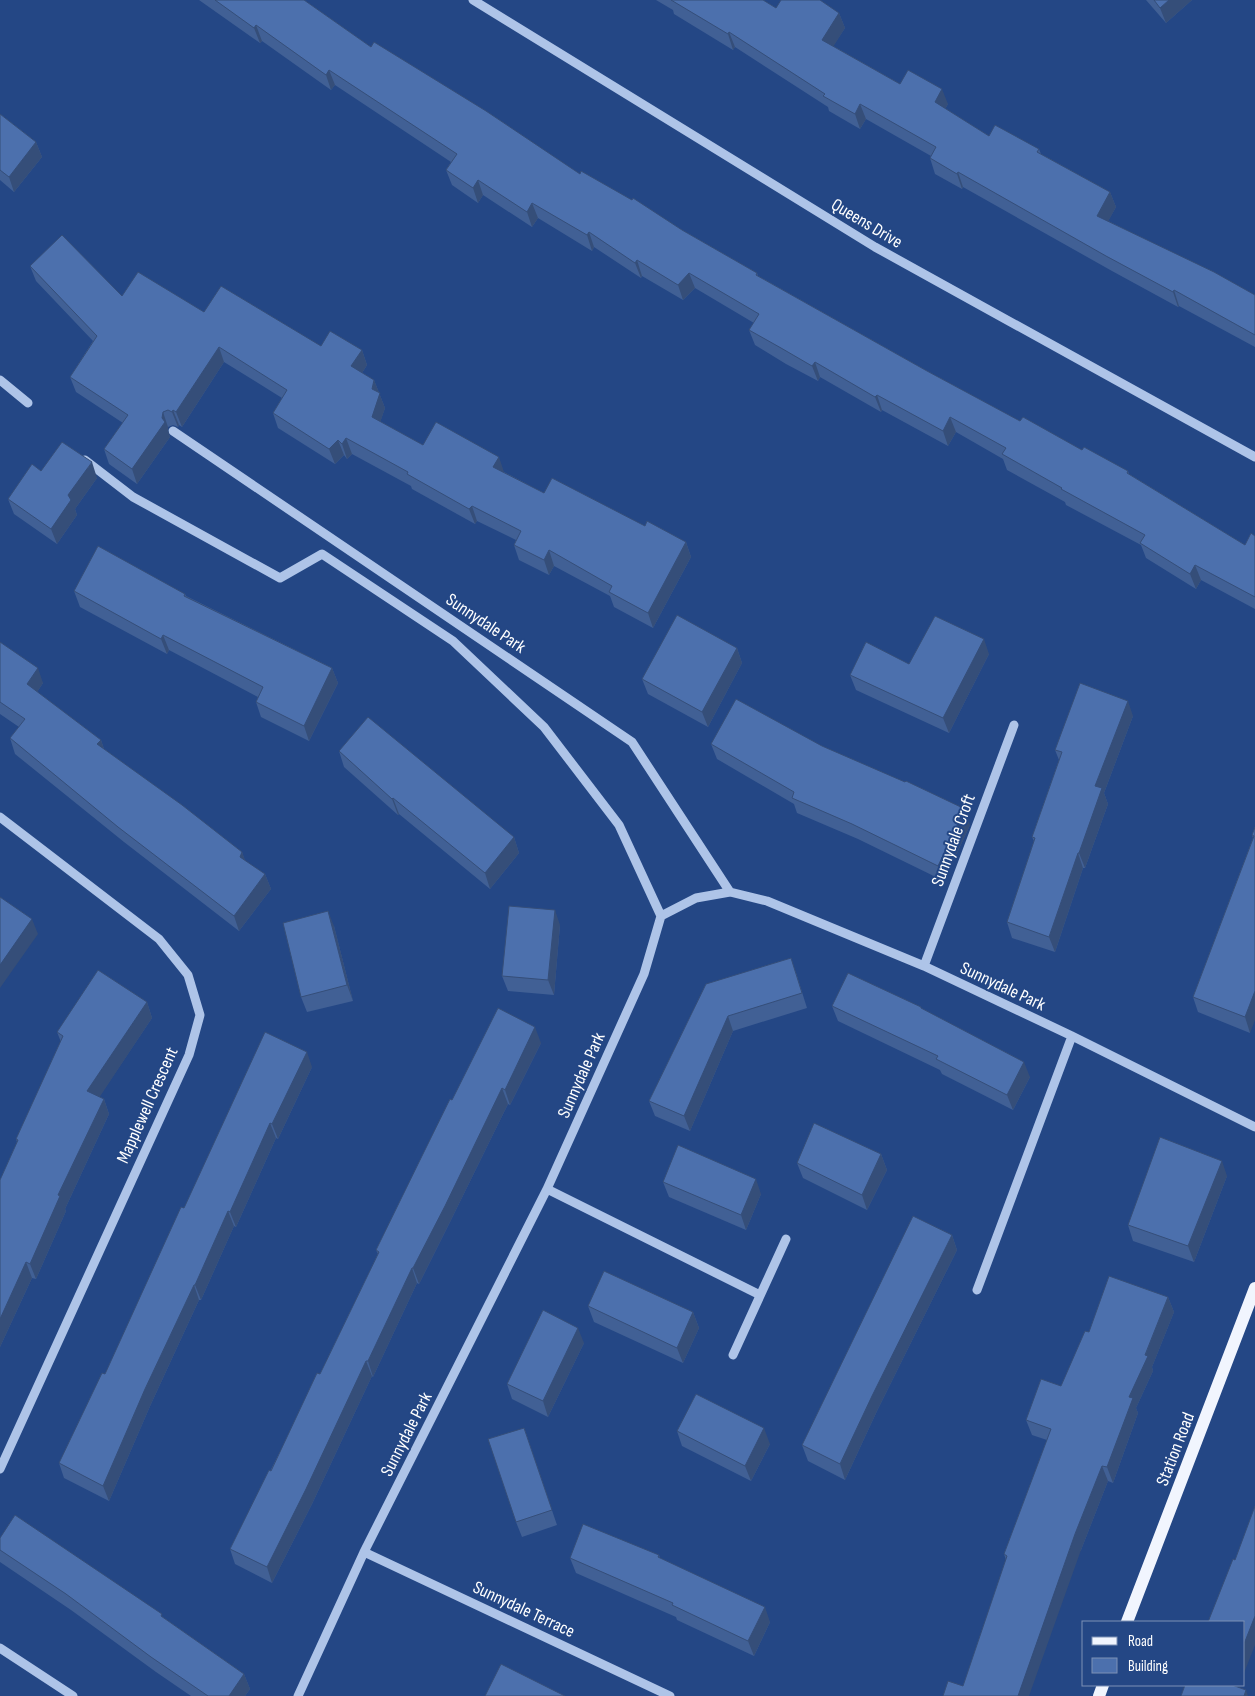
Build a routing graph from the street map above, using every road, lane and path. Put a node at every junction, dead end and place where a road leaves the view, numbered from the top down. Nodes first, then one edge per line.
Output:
1 (473, 0) edge
2 (0, 380) edge
3 (28, 404) dead end
4 (173, 431) edge
5 (74, 452) edge
6 (1255, 457) edge
7 (1014, 725) dead end
8 (0, 817) edge
9 (730, 892) junction
10 (661, 916) junction
11 (924, 966) junction
12 (1072, 1036) junction
13 (1255, 1127) edge
14 (547, 1189) junction
15 (786, 1239) dead end
16 (1255, 1288) edge
17 (978, 1290) dead end
18 (760, 1295) junction
19 (733, 1355) dead end
20 (0, 1469) edge
21 (364, 1552) junction
22 (1127, 1621) edge
23 (0, 1648) edge
24 (73, 1696) edge
25 (298, 1696) edge
26 (670, 1696) edge

1 - 6 street, Queens Drive
2 - 3 street
4 - 9 street, Sunnydale Park
5 - 10 street, Sunnydale Park
7 - 11 street, Sunnydale Croft
8 - 20 street, Mapplewell Crescent
9 - 10 street, Sunnydale Park
9 - 11 street, Sunnydale Park
10 - 14 street, Sunnydale Park
11 - 12 street, Sunnydale Park
12 - 13 street, Sunnydale Park
12 - 17 street
14 - 18 street
14 - 21 street, Sunnydale Park
15 - 18 street
16 - 22 main road, Station Road
18 - 19 street
21 - 25 street, Sunnydale Park
21 - 26 street, Sunnydale Terrace
23 - 24 street

